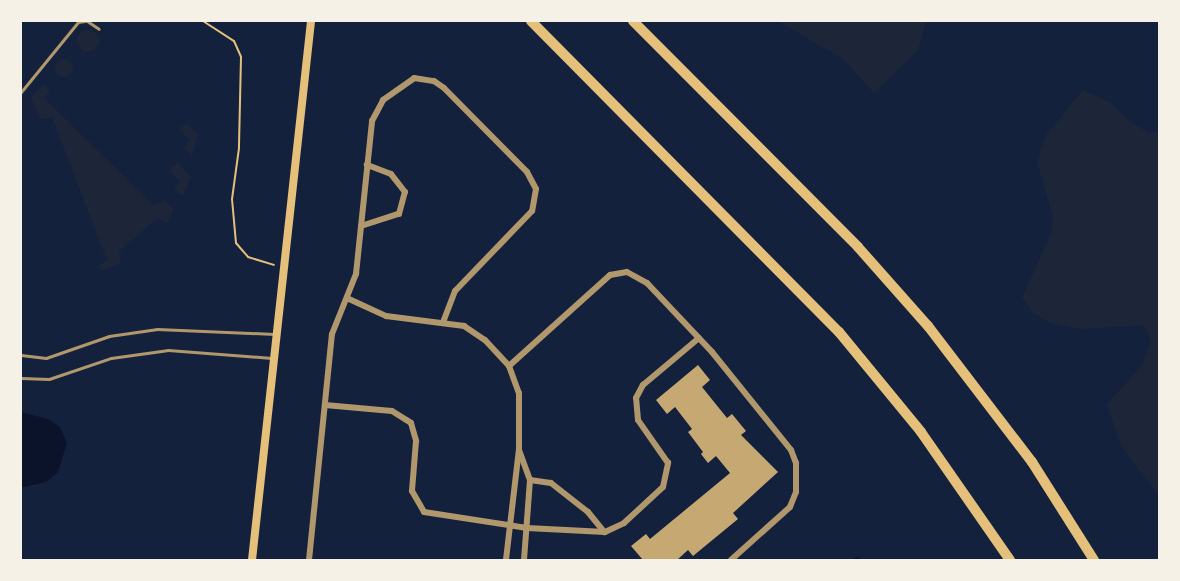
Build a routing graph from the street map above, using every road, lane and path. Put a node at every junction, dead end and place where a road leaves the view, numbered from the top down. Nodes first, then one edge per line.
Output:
1 (86, 21) edge
2 (203, 21) edge
3 (311, 21) edge
4 (531, 21) edge
5 (633, 21) edge
6 (99, 30) dead end
7 (21, 92) edge
8 (367, 165) junction
9 (361, 226) junction
10 (283, 266) junction
11 (349, 299) junction
12 (443, 323) junction
13 (276, 334) junction
14 (699, 338) junction
15 (21, 355) edge
16 (273, 358) junction
17 (509, 366) junction
18 (21, 378) edge
19 (325, 405) junction
20 (519, 449) junction
21 (530, 480) junction
22 (509, 526) junction
23 (527, 528) junction
24 (604, 532) junction
25 (252, 560) edge
26 (309, 560) edge
27 (506, 560) edge
28 (524, 560) edge
29 (731, 560) edge
30 (1010, 560) edge
31 (1094, 560) edge

1 - 6 lane
1 - 7 lane
2 - 10 path
3 - 10 main road
4 - 30 highway
5 - 31 highway
8 - 9 street
8 - 9 street
8 - 12 street
9 - 11 street
10 - 13 main road
11 - 12 street
11 - 19 street
12 - 17 street
13 - 15 lane
13 - 16 main road
14 - 17 street
14 - 24 street
14 - 29 street
16 - 18 lane
16 - 25 main road
17 - 20 street
19 - 22 street
19 - 26 street
20 - 21 street
20 - 22 street
21 - 23 street
21 - 24 street
22 - 23 street
22 - 27 street
23 - 24 street
23 - 28 street

